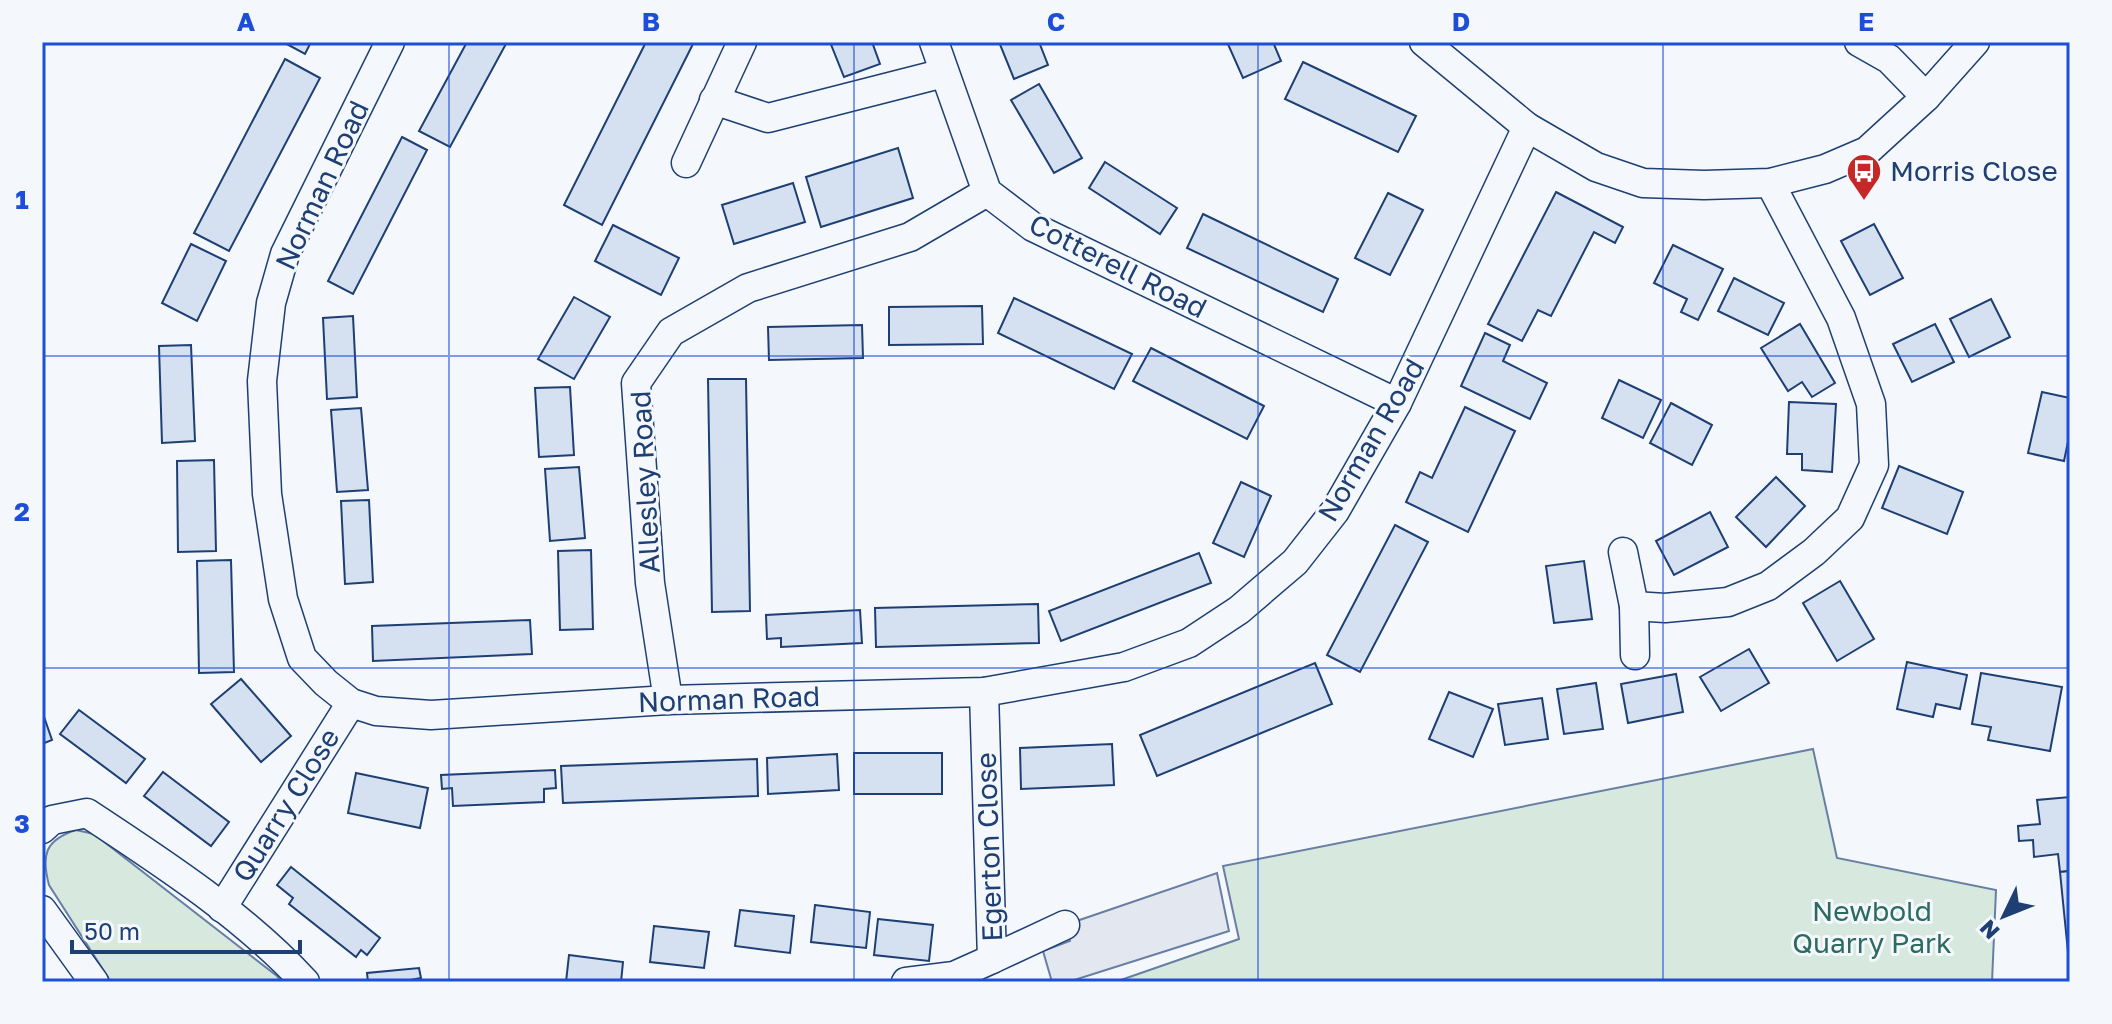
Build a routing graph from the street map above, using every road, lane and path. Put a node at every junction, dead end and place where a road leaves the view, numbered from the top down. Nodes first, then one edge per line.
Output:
1 (390, 42) edge
2 (742, 42) edge
3 (934, 42) edge
4 (1424, 42) edge
5 (1859, 42) edge
6 (1975, 42) edge
7 (944, 73) junction
8 (1926, 97) junction
9 (714, 100) junction
10 (1527, 127) junction
11 (686, 163) dead end
12 (1770, 183) junction
13 (987, 192) junction
14 (1397, 403) junction
15 (1623, 552) dead end
16 (1634, 606) junction
17 (1635, 655) dead end
18 (984, 692) junction
19 (668, 700) junction
20 (351, 703) junction
21 (42, 829) edge
22 (222, 908) junction
23 (42, 910) edge
24 (1065, 925) dead end
25 (992, 959) junction
26 (94, 982) edge
27 (305, 982) edge
28 (906, 982) edge

1 - 20 street, Norman Road
2 - 9 street
3 - 7 street
4 - 10 street
5 - 8 street
6 - 8 street
7 - 9 street
7 - 13 street
8 - 12 street
9 - 11 street
10 - 12 street
10 - 14 street, Norman Road
12 - 16 street
13 - 14 street, Cotterell Road
13 - 19 street, Allesley Road
14 - 18 street, Norman Road
15 - 16 street
16 - 17 street
18 - 19 street, Norman Road
18 - 25 street, Egerton Close
19 - 20 street, Norman Road
20 - 22 street, Quarry Close
21 - 22 street, Quarry Close
22 - 27 street, Quarry Close
23 - 26 street
24 - 25 street
25 - 28 street, Egerton Close

